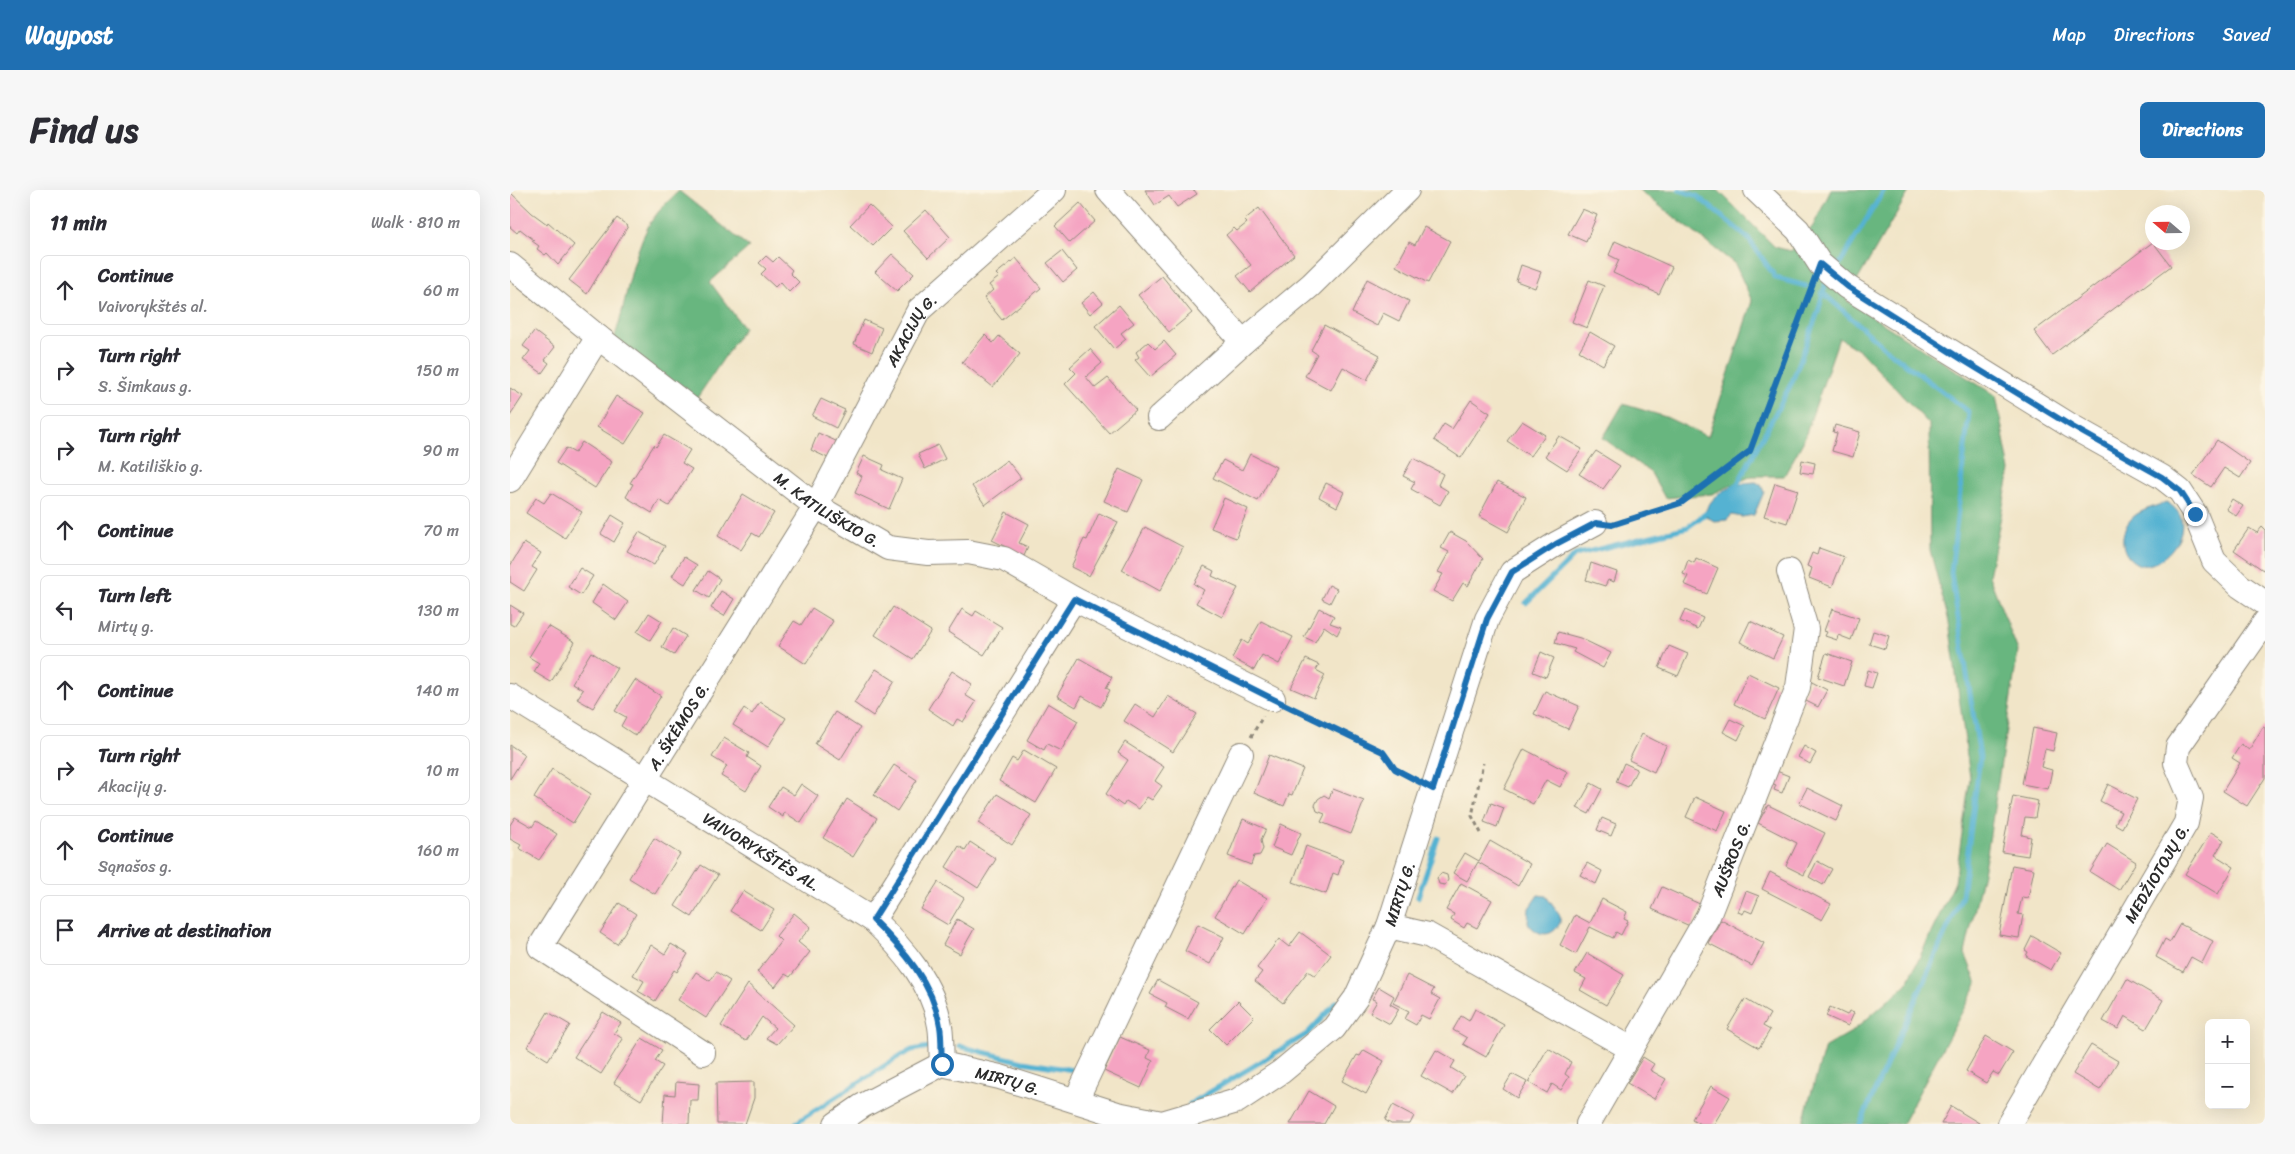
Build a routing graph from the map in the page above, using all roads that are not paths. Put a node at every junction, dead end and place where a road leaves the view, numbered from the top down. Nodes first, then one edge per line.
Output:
1 (1054, 190) edge
2 (1108, 190) edge
3 (1407, 190) edge
4 (1756, 190) edge
5 (510, 265) edge
6 (598, 337) junction
7 (1243, 342) junction
8 (1159, 418) dead end
9 (510, 480) edge
10 (816, 506) junction
11 (1596, 523) road end
12 (1789, 572) dead end
13 (1074, 599) junction
14 (2265, 603) edge
15 (2265, 622) edge
16 (510, 696) edge
17 (1273, 699) road end
18 (1241, 754) road end
19 (646, 780) junction
20 (873, 920) junction
21 (1389, 926) junction
22 (1630, 1048) junction
23 (703, 1054) dead end
24 (942, 1064) junction
25 (1076, 1100) junction
26 (836, 1124) edge
27 (1588, 1124) edge
28 (2009, 1124) edge

1 - 10 street, AKACIJŲ G.
2 - 7 street
3 - 7 street
4 - 14 street
5 - 6 street, M. KATILIŠKIO G.
6 - 9 street
6 - 10 street, M. KATILIŠKIO G.
7 - 8 street
10 - 13 street, M. KATILIŠKIO G.
10 - 19 street, A. ŠKĖMOS G.
11 - 21 street, MIRTŲ G.
12 - 22 street, AUŠROS G.
13 - 17 street, M. KATILIŠKIO G.
13 - 20 street
15 - 28 street, MEDŽIOTOJŲ G.
16 - 19 street, VAIVORYKŠTĖS AL.
18 - 25 street
19 - 20 street, VAIVORYKŠTĖS AL.
19 - 23 street, A. ŠKĖMOS G.
20 - 24 street, VAIVORYKŠTĖS AL.
21 - 22 street
21 - 25 street, MIRTŲ G.
22 - 27 street, AUŠROS G.
24 - 25 street, MIRTŲ G.
24 - 26 street

